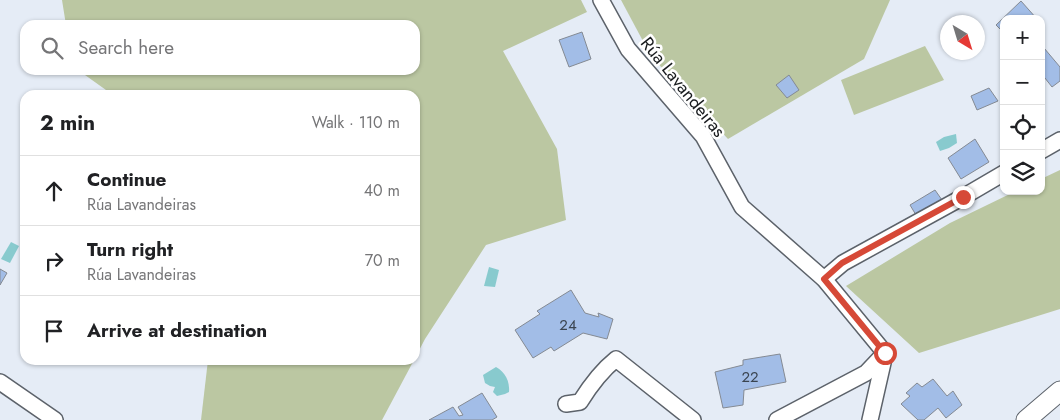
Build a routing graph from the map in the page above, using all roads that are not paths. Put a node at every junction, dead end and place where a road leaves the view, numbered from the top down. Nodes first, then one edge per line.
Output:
1 (601, 0) edge
2 (1060, 140) edge
3 (1043, 150) edge
4 (1000, 175) edge
5 (824, 279) junction
6 (885, 353) junction
7 (0, 382) edge
8 (1060, 391) edge
9 (566, 404) dead end
10 (55, 420) edge
11 (693, 420) edge
12 (777, 420) edge
13 (870, 420) edge
14 (1026, 420) edge

1 - 5 street, Rúa Lavandeiras
2 - 3 street
4 - 5 street
5 - 6 street, Rúa Lavandeiras
6 - 12 street
6 - 13 street
7 - 10 street
8 - 14 street
9 - 11 street

